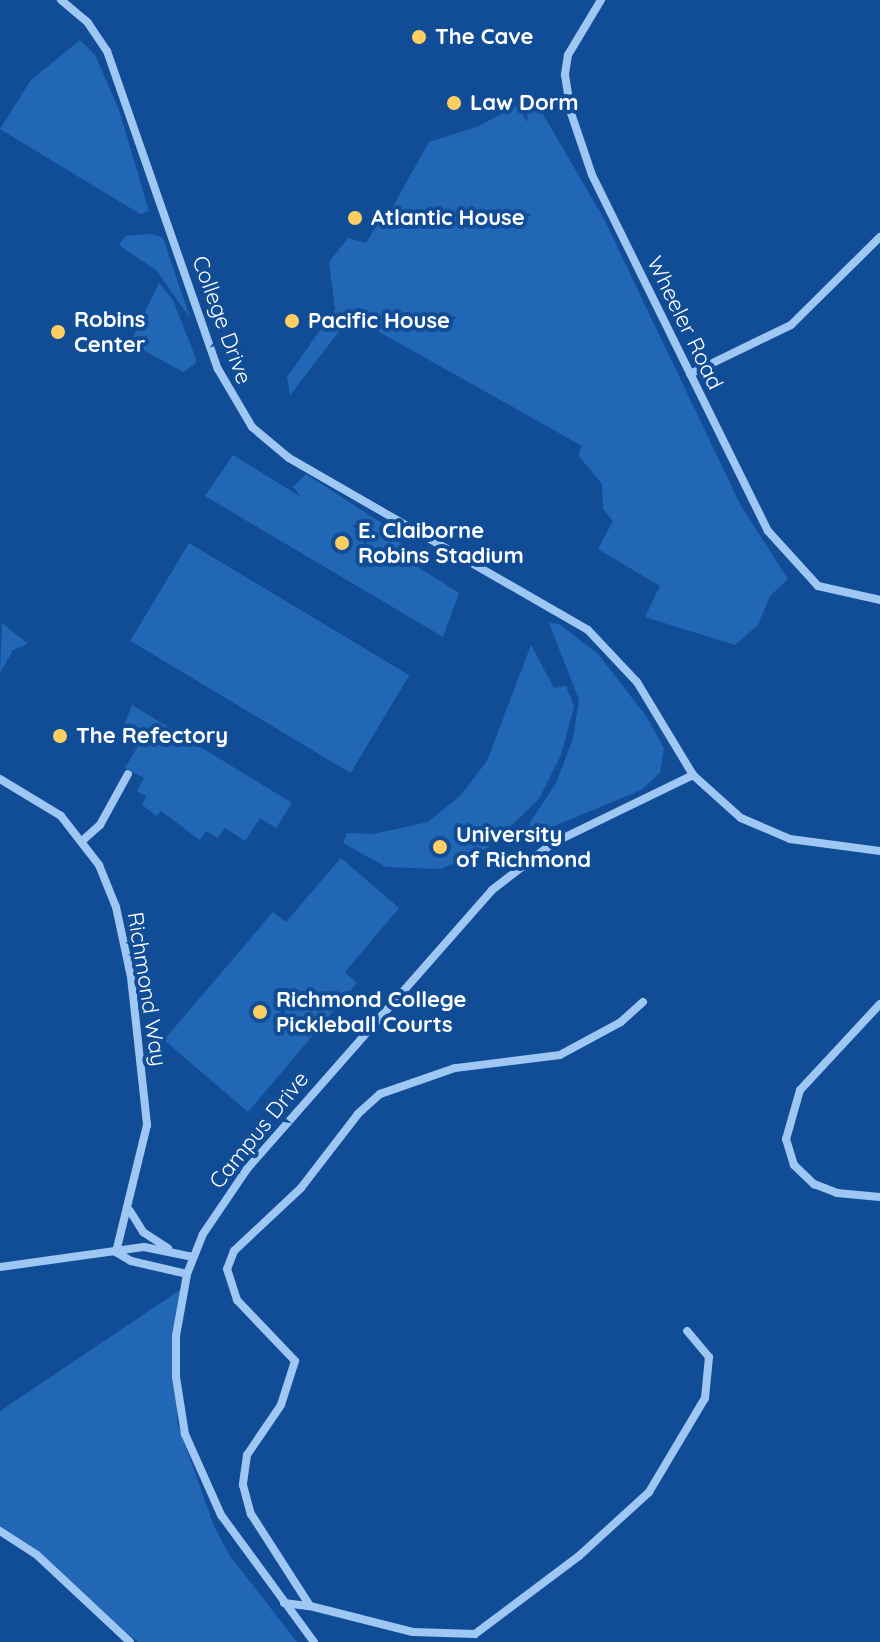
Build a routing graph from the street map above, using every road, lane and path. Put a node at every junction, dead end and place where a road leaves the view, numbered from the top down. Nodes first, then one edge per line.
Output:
1 (61, 0) edge
2 (601, 0) edge
3 (880, 237) edge
4 (690, 374) junction
5 (880, 600) edge
6 (128, 774) dead end
7 (693, 775) junction
8 (0, 779) edge
9 (82, 841) junction
10 (880, 851) edge
11 (643, 1002) dead end
12 (880, 1004) edge
13 (880, 1197) edge
14 (130, 1211) junction
15 (174, 1251) junction
16 (116, 1252) junction
17 (193, 1257) junction
18 (0, 1267) edge
19 (187, 1274) junction
20 (687, 1331) dead end
21 (0, 1531) edge
22 (284, 1603) junction
23 (310, 1606) junction
24 (130, 1642) edge
25 (314, 1642) edge

1 - 7 street, College Drive
2 - 4 street, Wheeler Road
3 - 4 street
4 - 5 street, Wheeler Road
6 - 9 street
7 - 10 street, College Drive
7 - 17 street, Campus Drive
8 - 9 street, Richmond Way
9 - 14 street, Richmond Way
11 - 23 street
12 - 13 street
14 - 15 street
14 - 16 street, Richmond Way
15 - 16 street
15 - 17 street
16 - 18 street
16 - 19 street
17 - 19 street, Campus Drive
19 - 22 street, Campus Drive
20 - 23 street
21 - 24 street
22 - 23 street
22 - 25 street, Campus Drive

